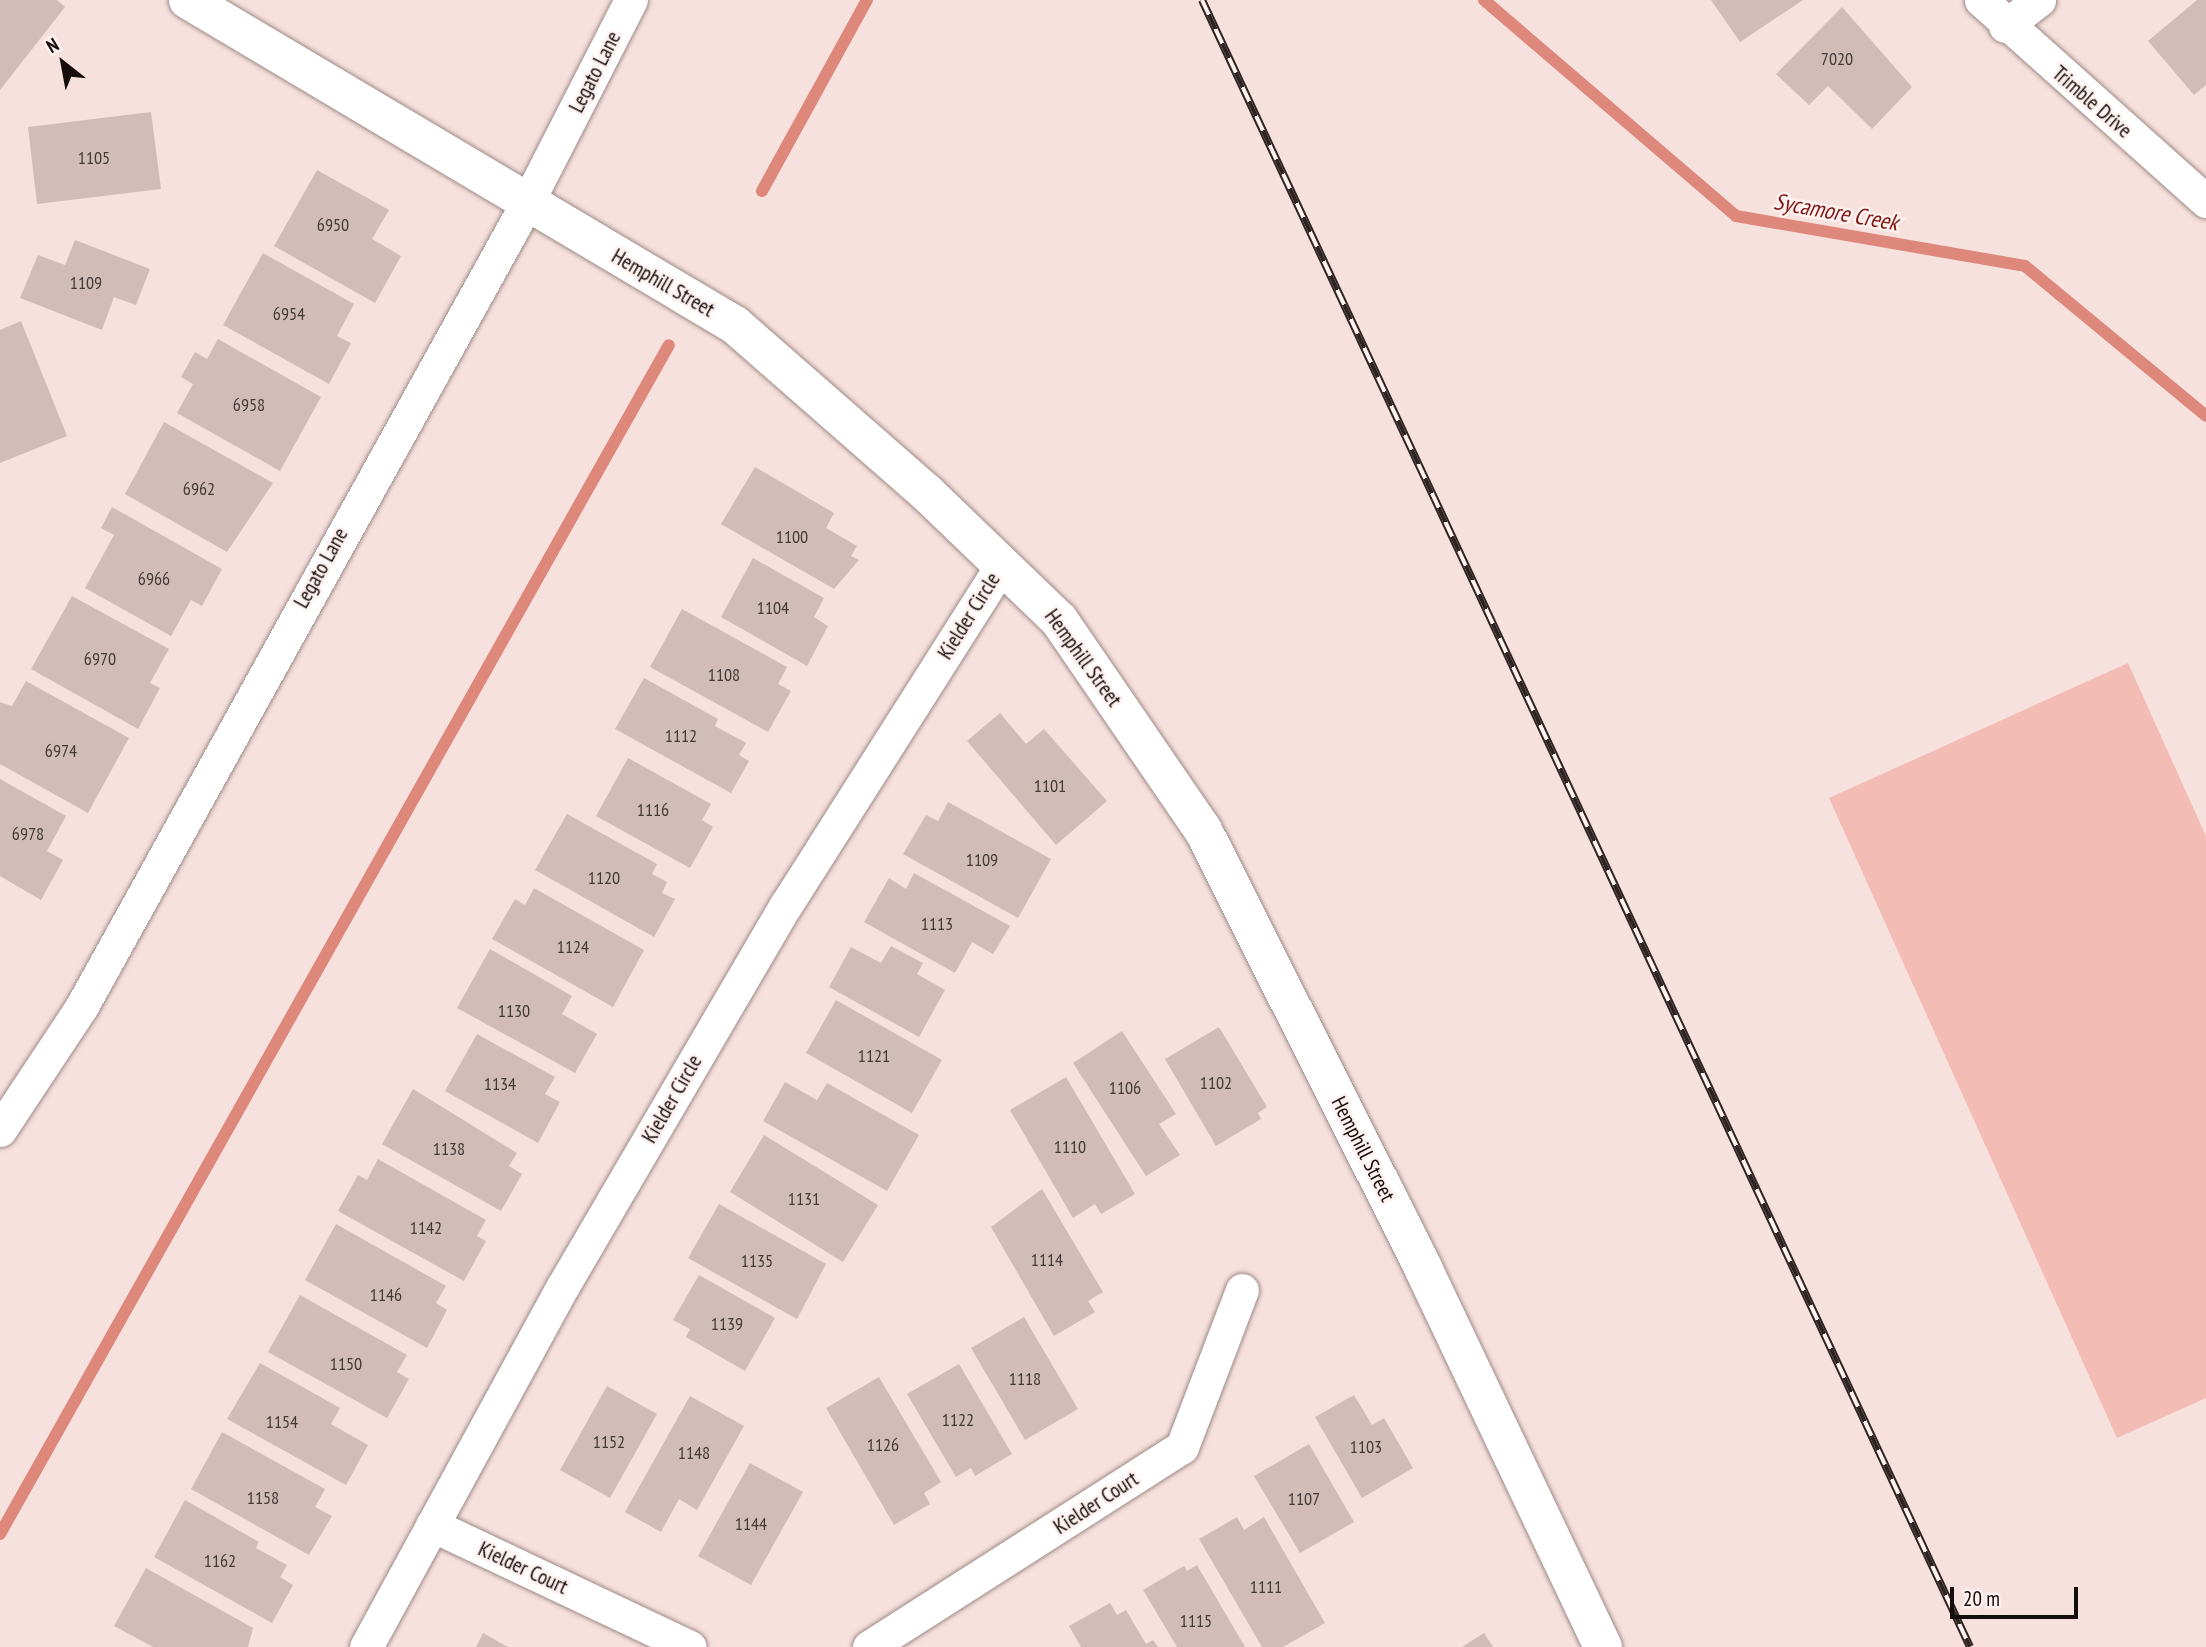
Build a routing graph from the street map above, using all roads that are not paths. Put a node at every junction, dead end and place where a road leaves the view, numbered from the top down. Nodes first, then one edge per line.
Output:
1 (188, 0) edge
2 (631, 0) edge
3 (1981, 0) edge
4 (2039, 0) edge
5 (2005, 26) junction
6 (2206, 201) edge
7 (527, 204) junction
8 (1002, 565) junction
9 (0, 1130) edge
10 (1242, 1290) dead end
11 (432, 1525) junction
12 (366, 1647) edge
13 (690, 1647) edge
14 (869, 1647) edge
15 (1603, 1647) edge

1 - 7 street, Hemphill Street
2 - 7 street, Legato Lane
3 - 5 street, Trimble Drive
4 - 5 street
5 - 6 street, Trimble Drive
7 - 8 street, Hemphill Street
7 - 9 street, Legato Lane
8 - 11 street, Kielder Circle
8 - 15 street, Hemphill Street
10 - 14 street, Kielder Court
11 - 12 street, Kielder Circle
11 - 13 street, Kielder Court

